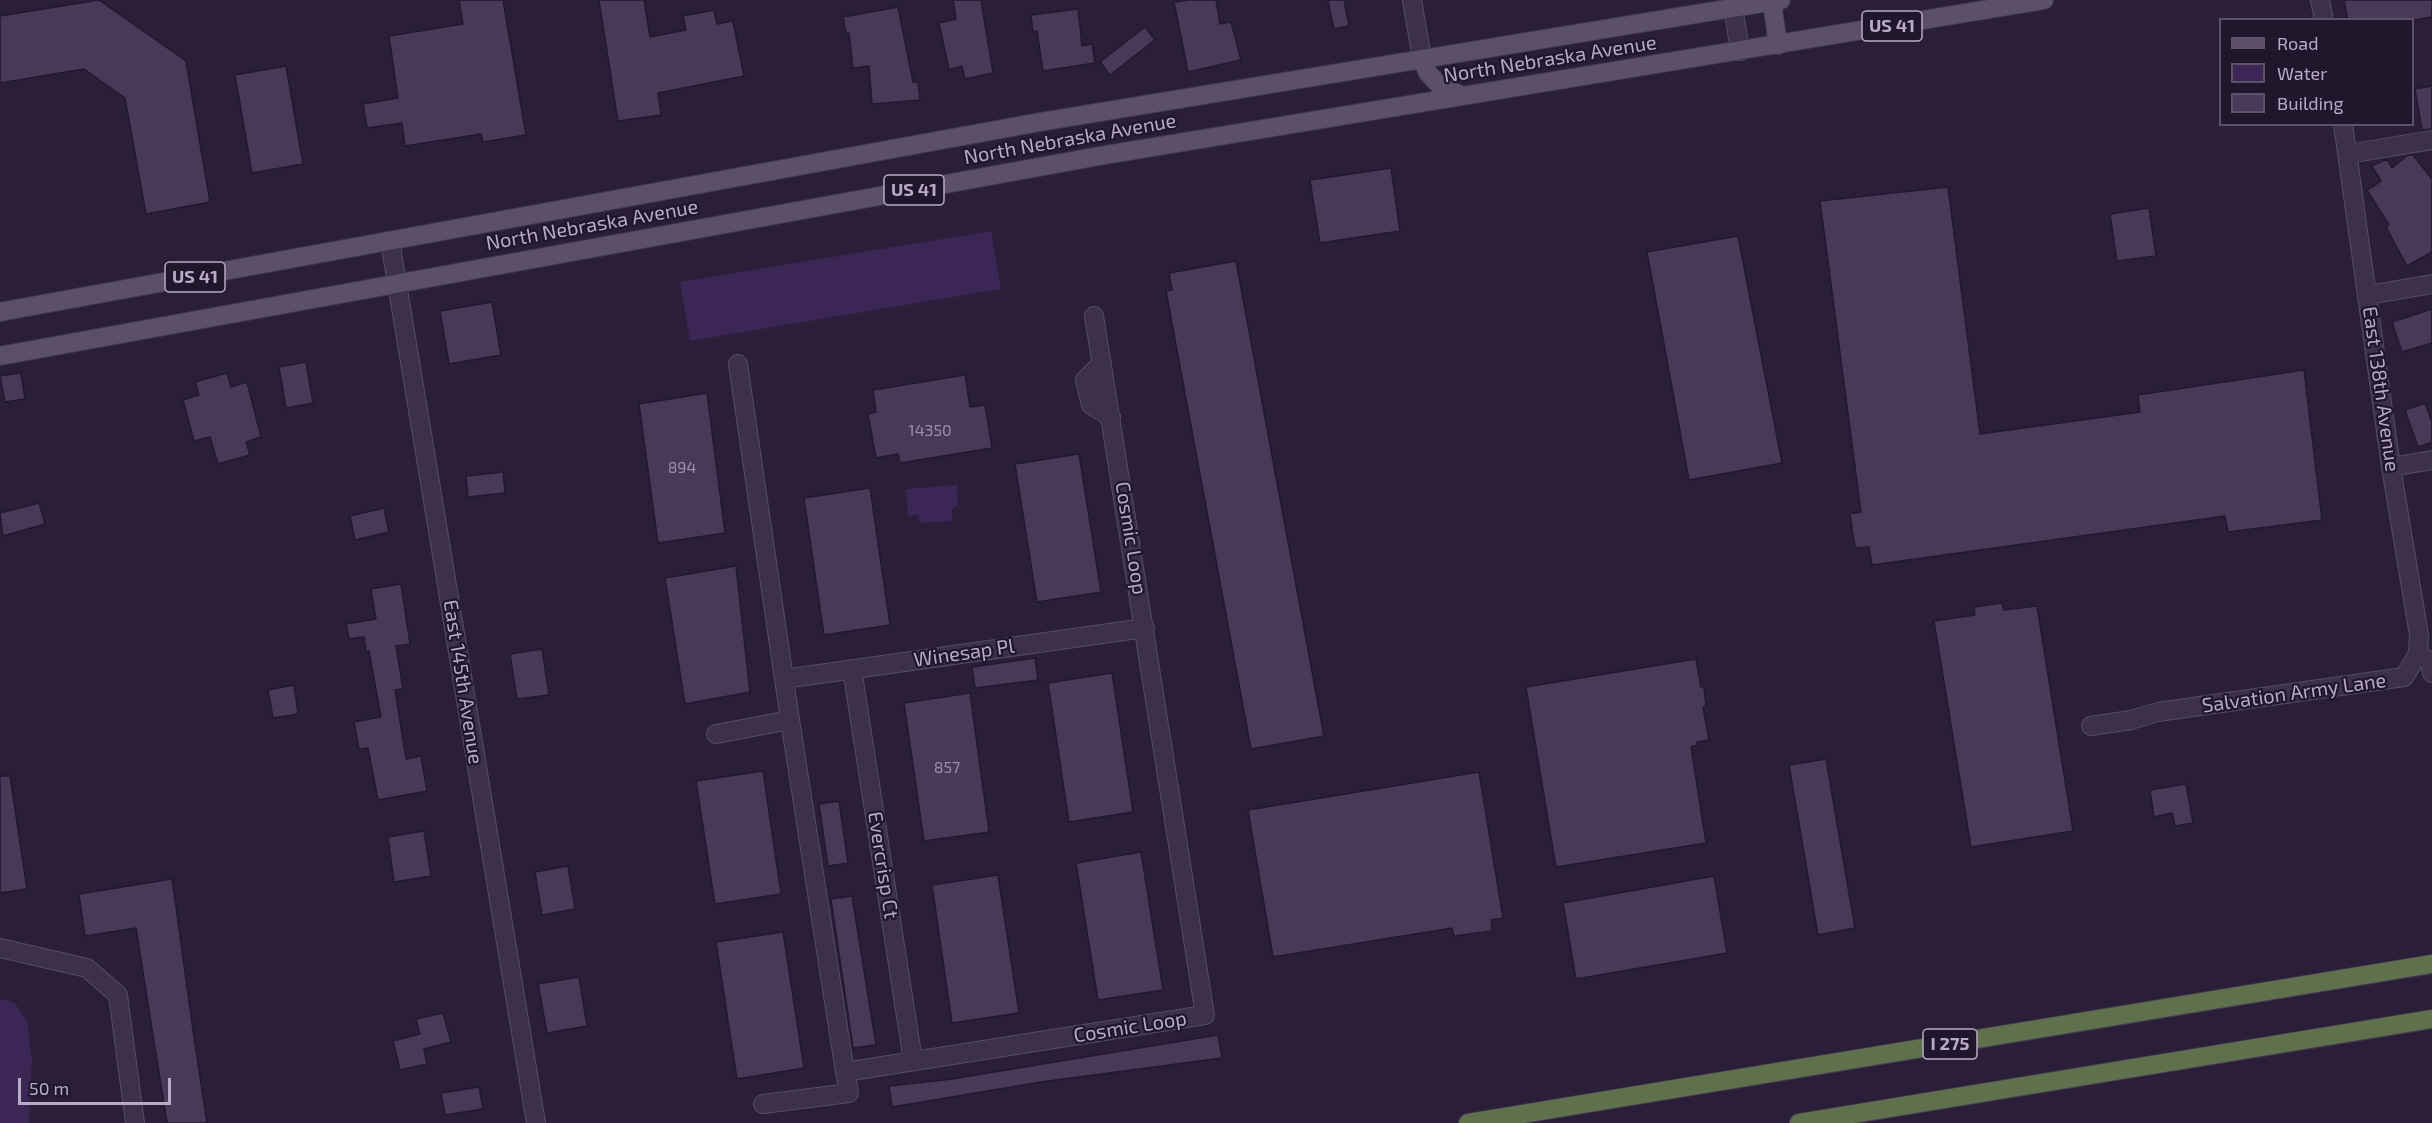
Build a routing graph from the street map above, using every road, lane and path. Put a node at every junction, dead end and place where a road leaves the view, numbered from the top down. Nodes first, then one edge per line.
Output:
1 (1412, 0) edge
2 (2044, 0) edge
3 (2320, 0) edge
4 (1776, 1) edge
5 (1732, 4) edge
6 (2324, 18) edge
7 (1778, 45) junction
8 (1740, 51) junction
9 (1422, 59) junction
10 (1463, 96) junction
11 (2343, 126) edge
12 (2432, 140) edge
13 (2349, 154) junction
14 (390, 241) junction
15 (397, 283) junction
16 (2432, 284) edge
17 (2368, 296) junction
18 (0, 312) edge
19 (1094, 316) dead end
20 (0, 356) edge
21 (738, 364) dead end
22 (2432, 460) edge
23 (2391, 466) junction
24 (1145, 628) junction
25 (2418, 654) junction
26 (852, 669) junction
27 (2432, 673) edge
28 (784, 679) junction
29 (790, 720) junction
30 (2091, 726) dead end
31 (716, 734) dead end
32 (0, 948) edge
33 (2432, 964) edge
34 (2432, 1018) edge
35 (913, 1061) junction
36 (845, 1072) junction
37 (763, 1104) dead end
38 (135, 1123) edge
39 (536, 1123) edge
40 (1468, 1123) edge
41 (1799, 1123) edge

1 - 9 street
2 - 7 main road, North Nebraska Avenue / US 41
3 - 6 street
4 - 5 main road, North Nebraska Avenue / US 41
4 - 7 main road
5 - 8 street
5 - 9 main road, North Nebraska Avenue / US 41
7 - 8 main road, North Nebraska Avenue / US 41
8 - 10 main road, North Nebraska Avenue / US 41
9 - 10 main road
9 - 14 main road, North Nebraska Avenue / US 41
10 - 15 main road, North Nebraska Avenue / US 41
11 - 13 street, East 138th Avenue
12 - 13 street
13 - 17 street, East 138th Avenue
14 - 15 street, East 145th Avenue
14 - 18 main road, North Nebraska Avenue / US 41
15 - 20 main road, North Nebraska Avenue / US 41
15 - 39 street, East 145th Avenue
16 - 17 street
17 - 23 street, East 138th Avenue
19 - 24 street, Cosmic Loop
21 - 28 street
22 - 23 street
23 - 25 street, East 138th Avenue
24 - 26 street, Winesap Pl
24 - 35 street, Cosmic Loop
25 - 27 street
25 - 30 street, Salvation Army Lane
26 - 28 street, Winesap Pl
26 - 35 street, Evercrisp Ct
28 - 29 street
29 - 31 street
29 - 36 street
32 - 38 street
33 - 40 highway, I 275
34 - 41 highway
35 - 36 street, Cosmic Loop
36 - 37 street

